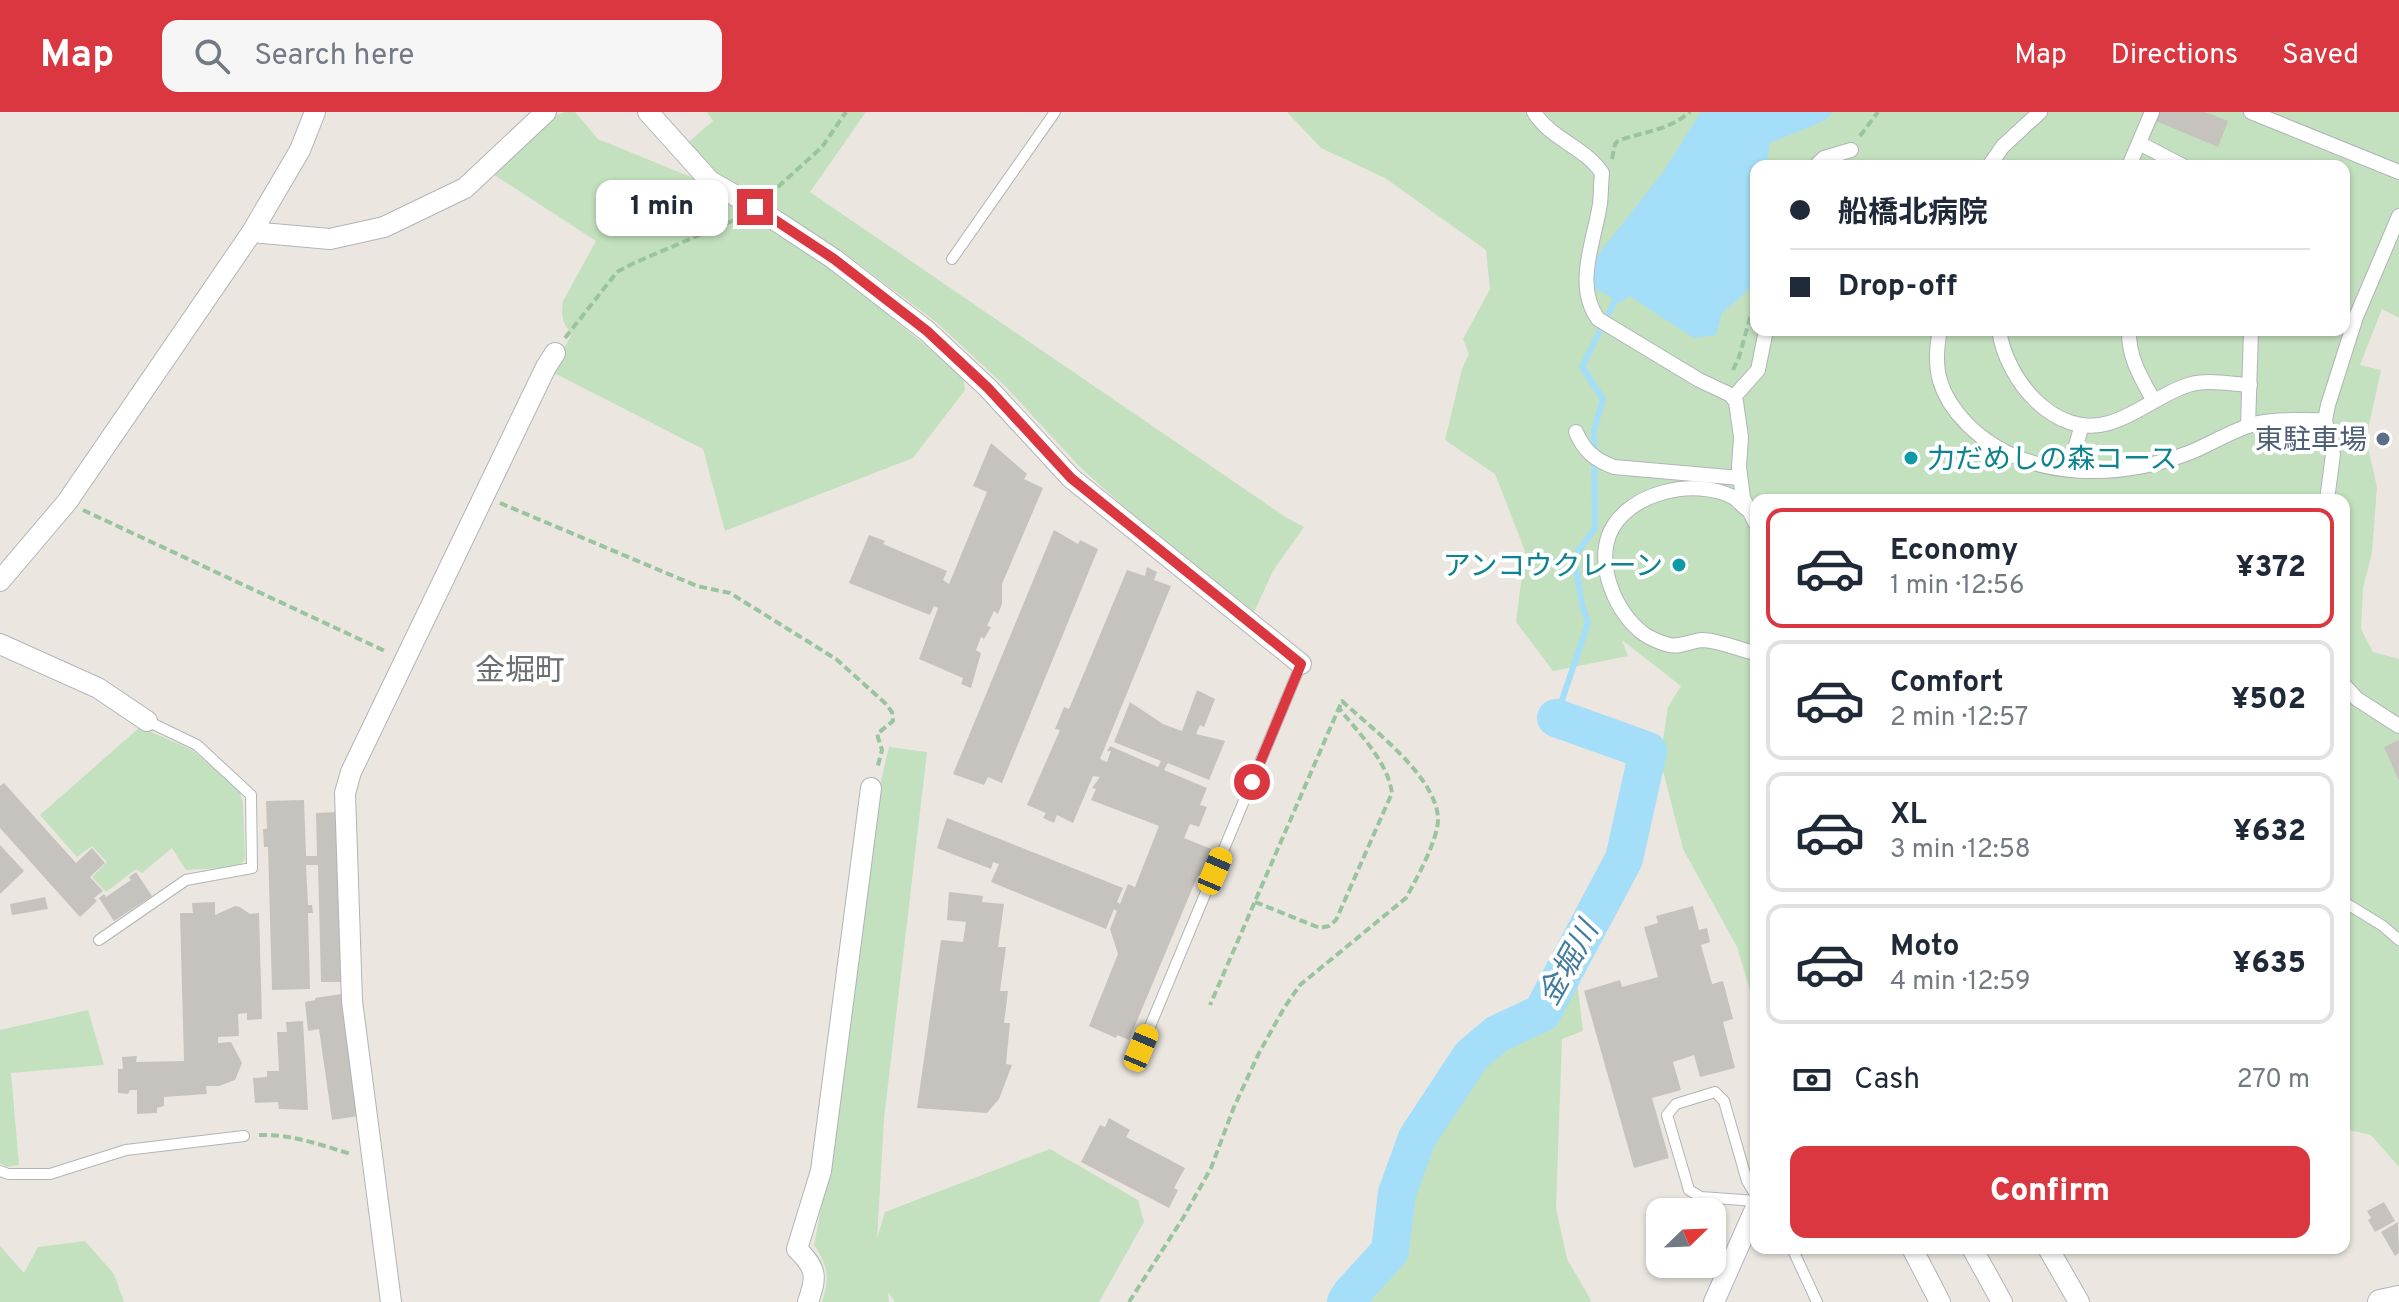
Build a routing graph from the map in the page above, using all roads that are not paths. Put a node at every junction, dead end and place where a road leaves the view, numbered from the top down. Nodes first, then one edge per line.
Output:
1 (315, 112) edge
2 (546, 112) edge
3 (648, 112) edge
4 (1055, 112) edge
5 (1534, 112) edge
6 (2040, 112) edge
7 (2152, 112) edge
8 (2251, 112) edge
9 (2139, 143) junction
10 (1851, 150) dead end
11 (1822, 160) edge
12 (1993, 160) edge
13 (2132, 160) edge
14 (2172, 160) edge
15 (2399, 172) edge
16 (2399, 216) edge
17 (252, 232) junction
18 (952, 259) dead end
19 (2350, 316) edge
20 (1765, 336) edge
21 (1939, 336) edge
22 (2000, 336) edge
23 (2129, 336) edge
24 (2251, 336) edge
25 (2345, 336) edge
26 (555, 353) road end
27 (2250, 385) junction
28 (1728, 394) junction
29 (2154, 401) junction
30 (2325, 420) junction
31 (2082, 425) junction
32 (2248, 426) junction
33 (1576, 432) dead end
34 (2069, 469) junction
35 (1740, 478) junction
36 (2328, 494) edge
37 (1750, 512) edge
38 (1750, 515) edge
39 (0, 581) edge
40 (0, 644) edge
41 (1750, 652) edge
42 (1301, 664) joint
43 (2350, 691) edge
44 (147, 721) joint
45 (2399, 726) edge
46 (871, 788) road end
47 (2350, 906) edge
48 (99, 940) dead end
49 (2399, 940) edge
50 (1141, 1048) dead end
51 (244, 1136) road end
52 (0, 1171) edge
53 (1750, 1187) edge
54 (1750, 1198) edge
55 (1750, 1221) edge
56 (1795, 1254) edge
57 (1915, 1254) edge
58 (1975, 1254) edge
59 (2051, 1254) edge
60 (2399, 1298) edge
61 (391, 1302) edge
62 (808, 1302) edge
63 (1714, 1302) edge
64 (1817, 1302) edge
65 (1940, 1302) edge
66 (2002, 1302) edge
67 (2079, 1302) edge
68 (2380, 1302) edge

1 - 17 street
2 - 17 street
3 - 42 street
4 - 18 lane
5 - 28 street
6 - 12 street
7 - 9 street
8 - 15 street
9 - 13 street
9 - 14 street
10 - 11 street
16 - 19 street
17 - 39 street
20 - 28 street
21 - 34 street
22 - 31 street
23 - 29 street
24 - 27 street
25 - 30 street
26 - 61 street
27 - 29 street
27 - 32 street
28 - 35 street
29 - 31 street
30 - 32 street
30 - 36 street
31 - 34 street
32 - 34 street
33 - 35 street
35 - 37 street
38 - 41 street
40 - 44 street
42 - 50 lane
43 - 45 street
44 - 48 lane
46 - 62 street
47 - 49 lane
51 - 52 lane
53 - 54 lane
55 - 63 street
56 - 64 lane
57 - 65 street
58 - 66 street
59 - 67 street
60 - 68 street

